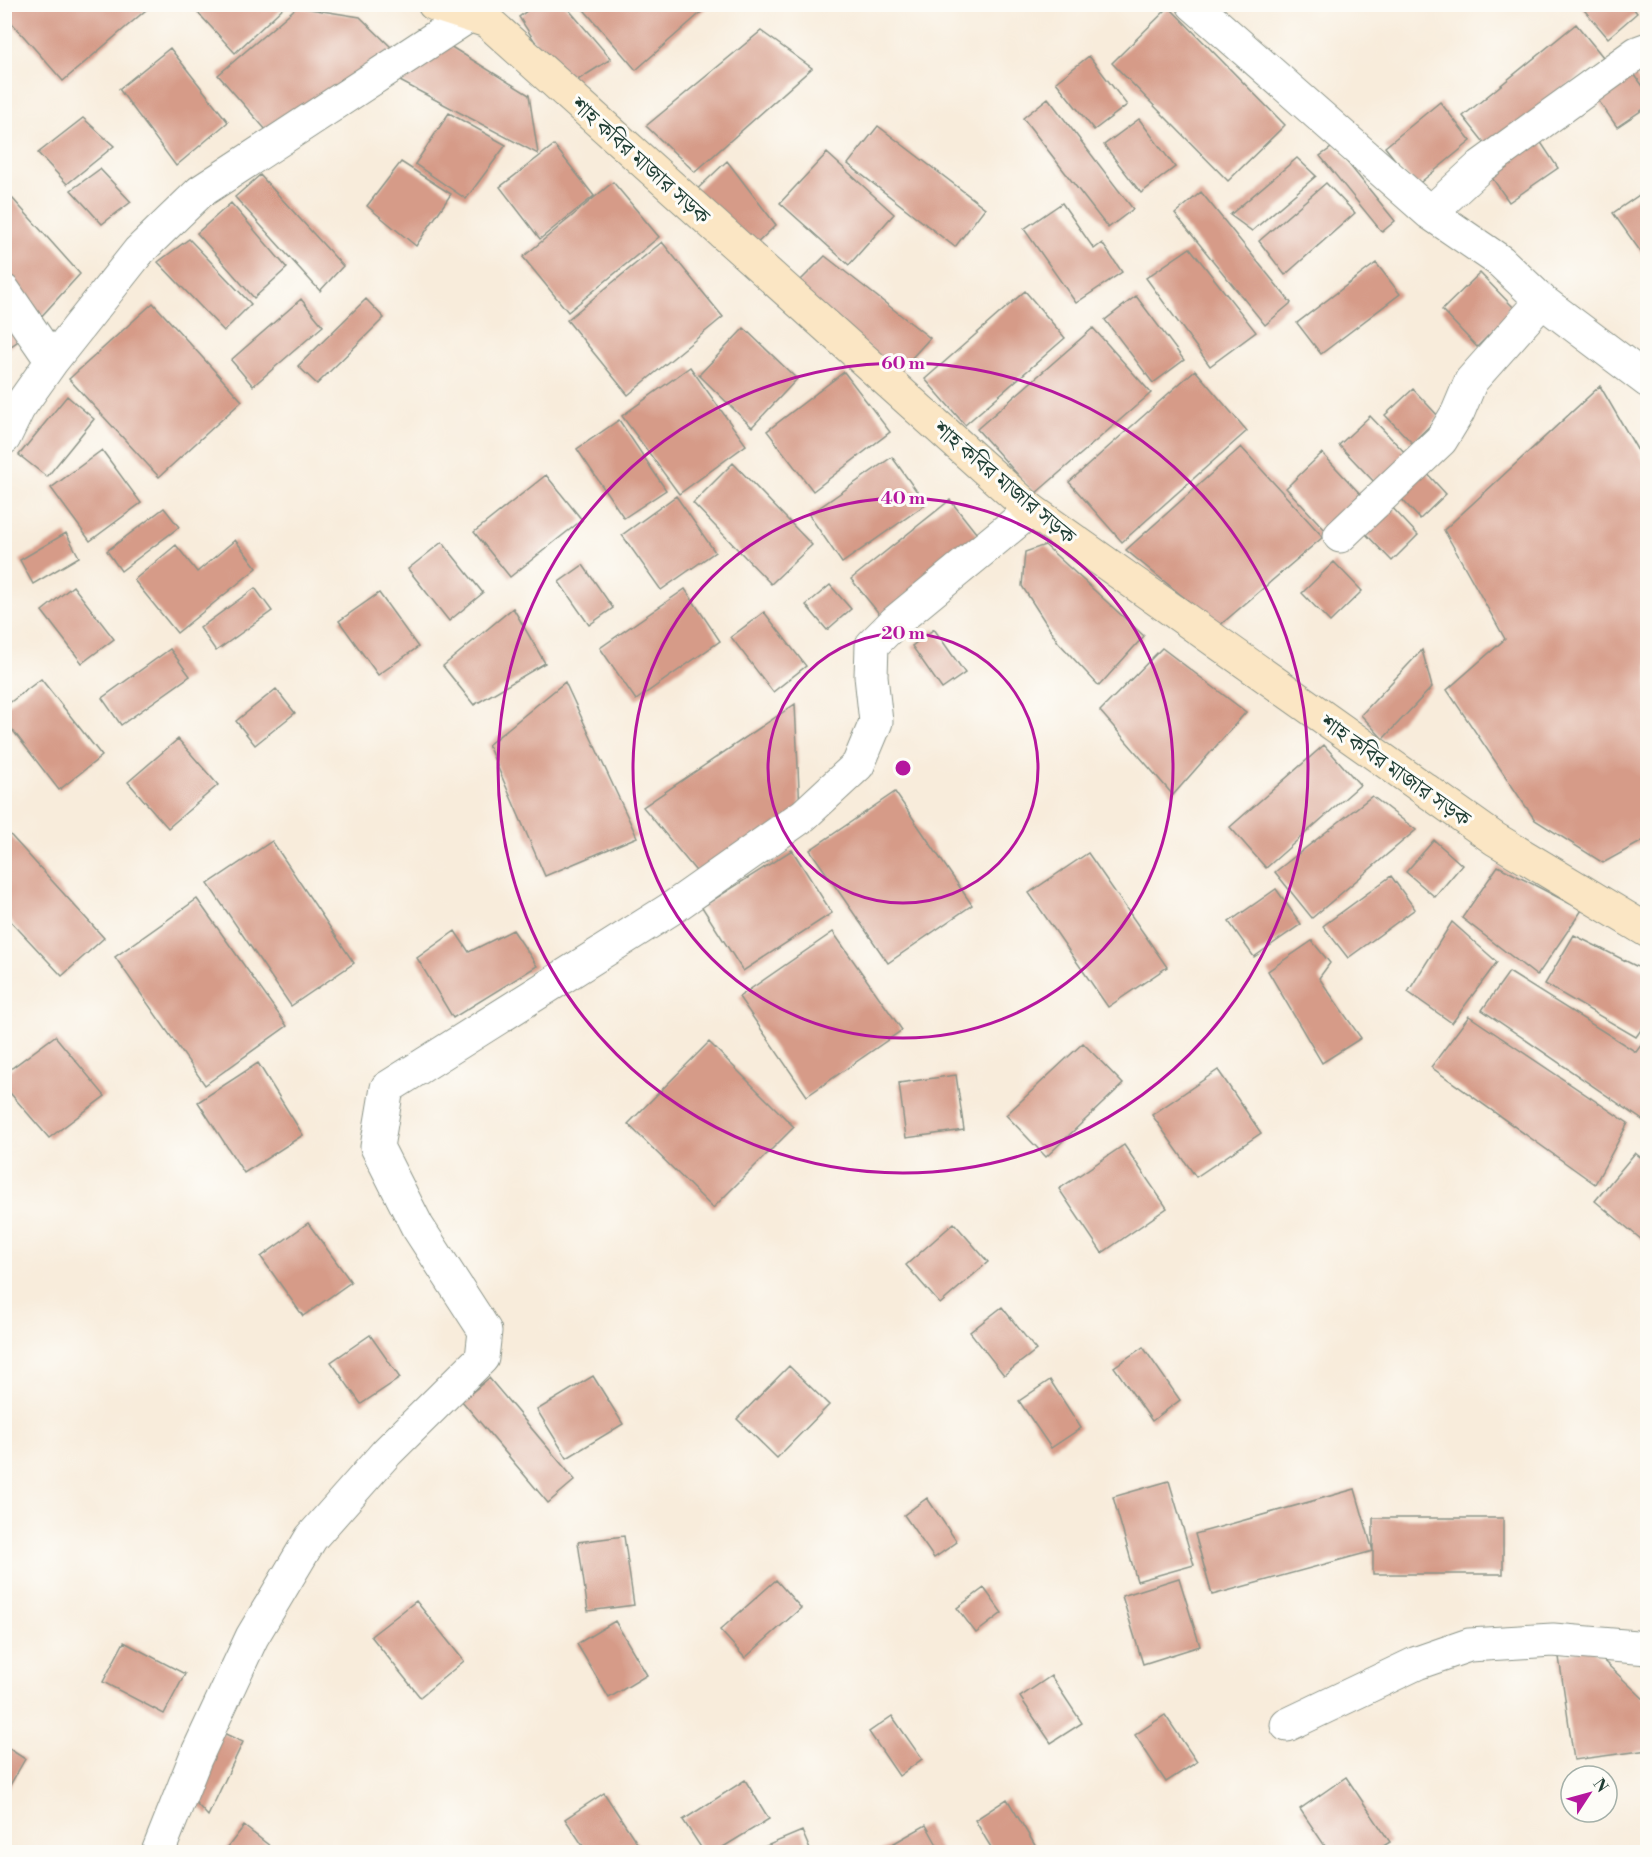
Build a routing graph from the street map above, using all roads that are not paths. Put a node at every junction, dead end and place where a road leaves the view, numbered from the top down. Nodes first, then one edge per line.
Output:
1 (434, 4) edge
2 (1193, 4) edge
3 (470, 15) junction
4 (1647, 49) edge
5 (1430, 213) junction
6 (4, 291) edge
7 (1542, 301) junction
8 (52, 361) junction
9 (1647, 381) edge
10 (4, 438) edge
11 (1031, 510) junction
12 (1340, 536) dead end
13 (1647, 931) edge
14 (1647, 1648) edge
15 (1287, 1725) dead end
16 (158, 1852) edge

1 - 3 street, শাহ কবির মাজার সড়ক
2 - 5 street
3 - 8 street
3 - 11 street, শাহ কবির মাজার সড়ক
4 - 5 street
5 - 7 street
6 - 8 street
7 - 9 street
7 - 12 street
8 - 10 street
11 - 13 street, শাহ কবির মাজার সড়ক
11 - 16 street
14 - 15 street

